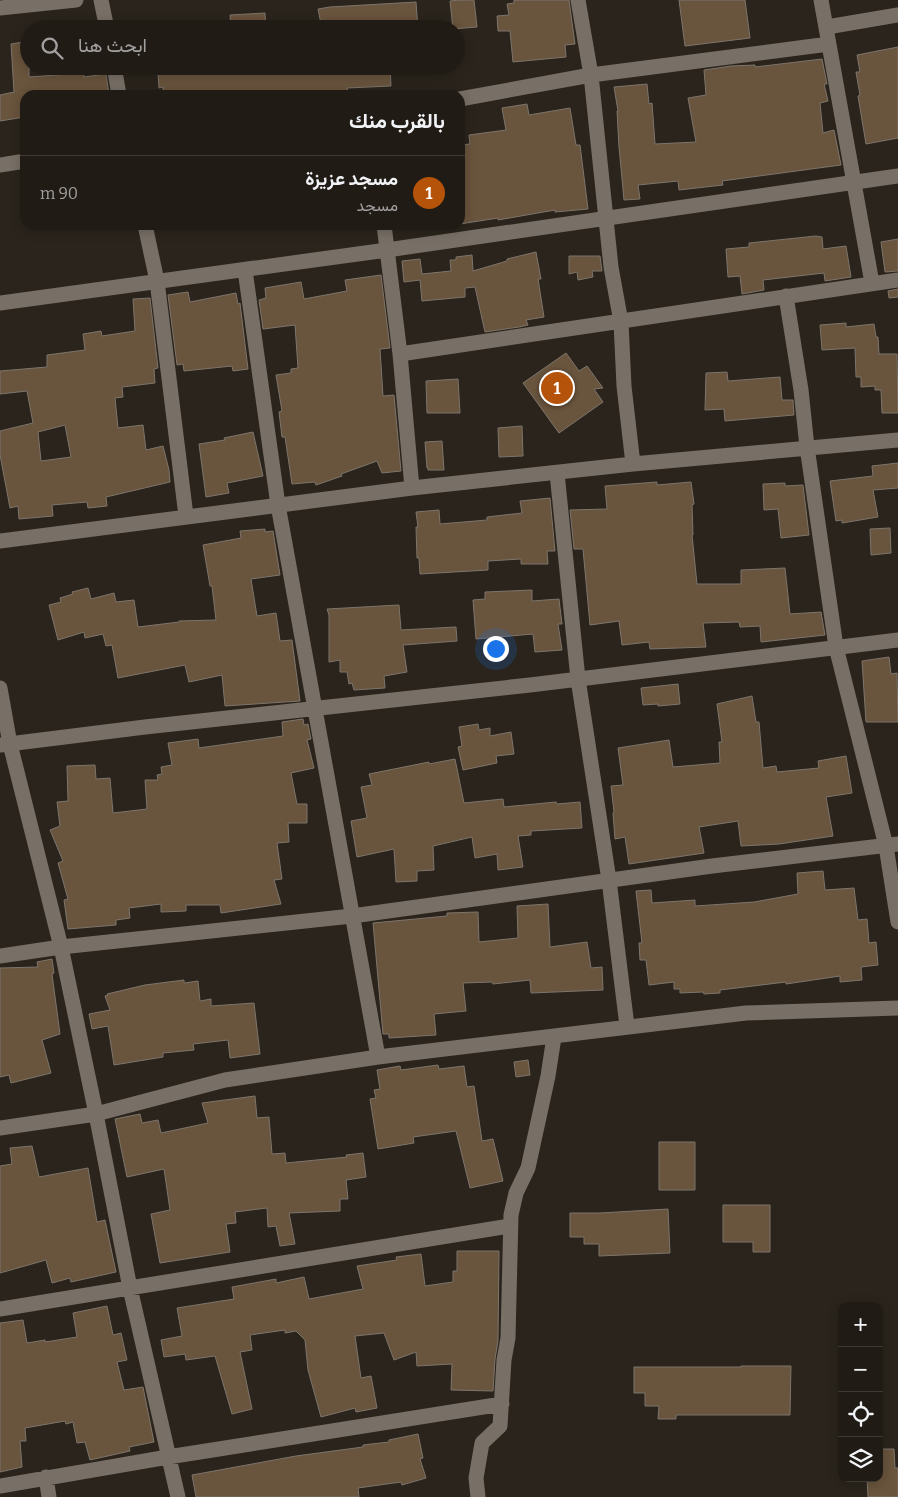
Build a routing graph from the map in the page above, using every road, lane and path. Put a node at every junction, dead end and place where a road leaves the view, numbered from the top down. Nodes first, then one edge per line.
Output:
1 (76, 0) edge
2 (101, 0) edge
3 (578, 0) edge
4 (821, 0) edge
5 (5, 5) edge
6 (898, 15) edge
7 (105, 20) edge
8 (827, 28) junction
9 (829, 44) junction
10 (116, 75) edge
11 (591, 75) junction
12 (118, 90) edge
13 (465, 97) edge
14 (20, 162) edge
15 (0, 165) edge
16 (898, 176) edge
17 (854, 182) junction
18 (607, 218) junction
19 (146, 230) edge
20 (385, 230) edge
21 (387, 250) junction
22 (245, 270) junction
23 (898, 280) edge
24 (157, 281) junction
25 (872, 283) junction
26 (786, 296) junction
27 (0, 303) edge
28 (621, 322) junction
29 (400, 354) junction
30 (898, 440) edge
31 (807, 447) junction
32 (633, 464) junction
33 (557, 473) junction
34 (412, 488) junction
35 (278, 505) junction
36 (186, 516) junction
37 (0, 541) edge
38 (898, 640) edge
39 (836, 647) junction
40 (578, 679) junction
41 (0, 688) edge
42 (315, 709) junction
43 (5, 744) edge
44 (892, 845) edge
45 (609, 880) junction
46 (352, 916) junction
47 (898, 922) edge
48 (61, 947) junction
49 (0, 956) edge
50 (898, 1008) edge
51 (627, 1026) junction
52 (554, 1037) junction
53 (378, 1057) junction
54 (96, 1114) junction
55 (0, 1128) edge
56 (510, 1226) junction
57 (130, 1288) junction
58 (0, 1309) edge
59 (502, 1404) junction
60 (168, 1457) junction
61 (46, 1477) junction
62 (0, 1486) edge
63 (49, 1497) edge
64 (178, 1497) edge
65 (478, 1497) edge

1 - 5 street
2 - 7 street
3 - 11 street
4 - 8 street
6 - 8 street
8 - 9 street
9 - 11 street
9 - 17 street
10 - 12 street
11 - 13 street
11 - 18 street
14 - 15 street
16 - 17 street
17 - 18 street
17 - 25 street
18 - 21 street
18 - 28 street
19 - 24 street
20 - 21 street
21 - 22 street
21 - 29 street
22 - 24 street
22 - 35 street
23 - 25 street
24 - 27 street
24 - 36 street
25 - 26 street
26 - 28 street
26 - 31 street
28 - 29 street
28 - 32 street
29 - 34 street
30 - 31 street
31 - 32 street
31 - 39 street
32 - 33 street
33 - 34 street
33 - 40 street
34 - 35 street
35 - 36 street
35 - 42 street
36 - 37 street
38 - 39 street
39 - 40 street
39 - 44 street
40 - 42 street
40 - 45 street
41 - 43 street
42 - 43 street
42 - 46 street
43 - 48 street
44 - 45 street
44 - 47 street
45 - 46 street
45 - 51 street
46 - 48 street
46 - 53 street
48 - 49 street
48 - 54 street
50 - 51 street
51 - 52 street
52 - 53 street
52 - 56 street
53 - 54 street
54 - 55 street
54 - 57 street
56 - 57 street
56 - 59 street
57 - 58 street
57 - 60 street
59 - 60 street
59 - 65 street
60 - 61 street
60 - 64 street
61 - 62 street
61 - 63 street

